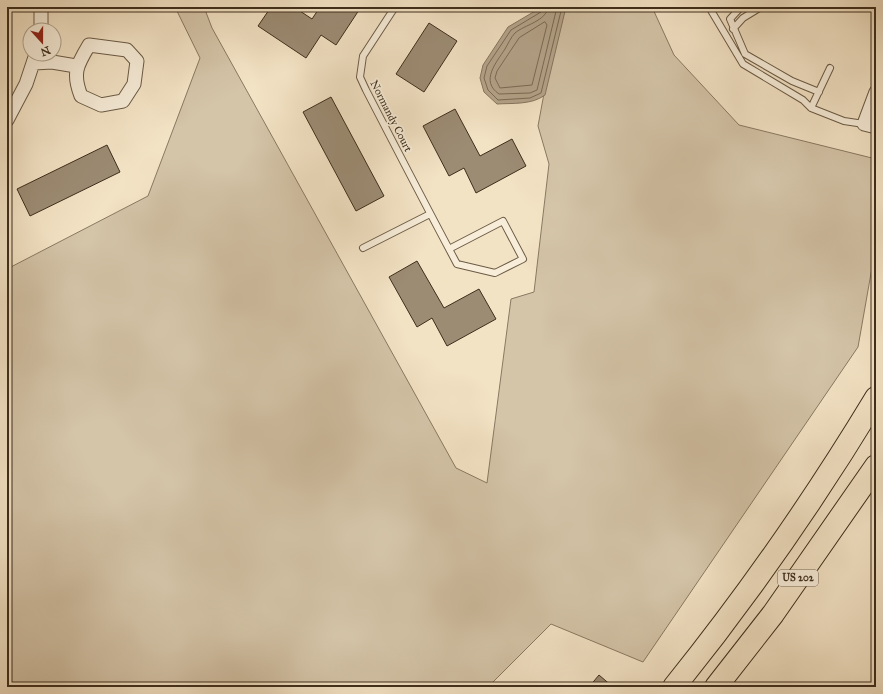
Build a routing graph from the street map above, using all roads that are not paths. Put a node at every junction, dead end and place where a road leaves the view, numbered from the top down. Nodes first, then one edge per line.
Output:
1 (41, 7) edge
2 (395, 7) edge
3 (709, 7) edge
4 (741, 7) edge
5 (761, 7) edge
6 (41, 22) edge
7 (733, 29) junction
8 (34, 62) edge
9 (52, 62) edge
10 (76, 66) junction
11 (830, 68) dead end
12 (819, 92) junction
13 (876, 92) edge
14 (811, 108) junction
15 (7, 120) edge
16 (870, 126) edge
17 (430, 214) junction
18 (364, 248) dead end
19 (448, 249) junction
20 (876, 398) edge
21 (876, 418) edge
22 (876, 466) edge
23 (801, 516) junction
24 (674, 687) edge
25 (716, 687) edge

1 - 6 street
2 - 17 lane, Normandy Court
3 - 14 lane
4 - 7 lane
5 - 7 lane
7 - 12 lane
8 - 15 street
9 - 10 street
10 - 10 street
11 - 12 lane
12 - 14 lane
13 - 16 street
14 - 16 lane
17 - 18 lane
17 - 19 lane, Normandy Court
19 - 19 lane, Normandy Court
20 - 23 highway, US 202 / US 202
21 - 23 highway
22 - 25 highway, US 202 / US 202
23 - 24 highway, US 202 / US 202

